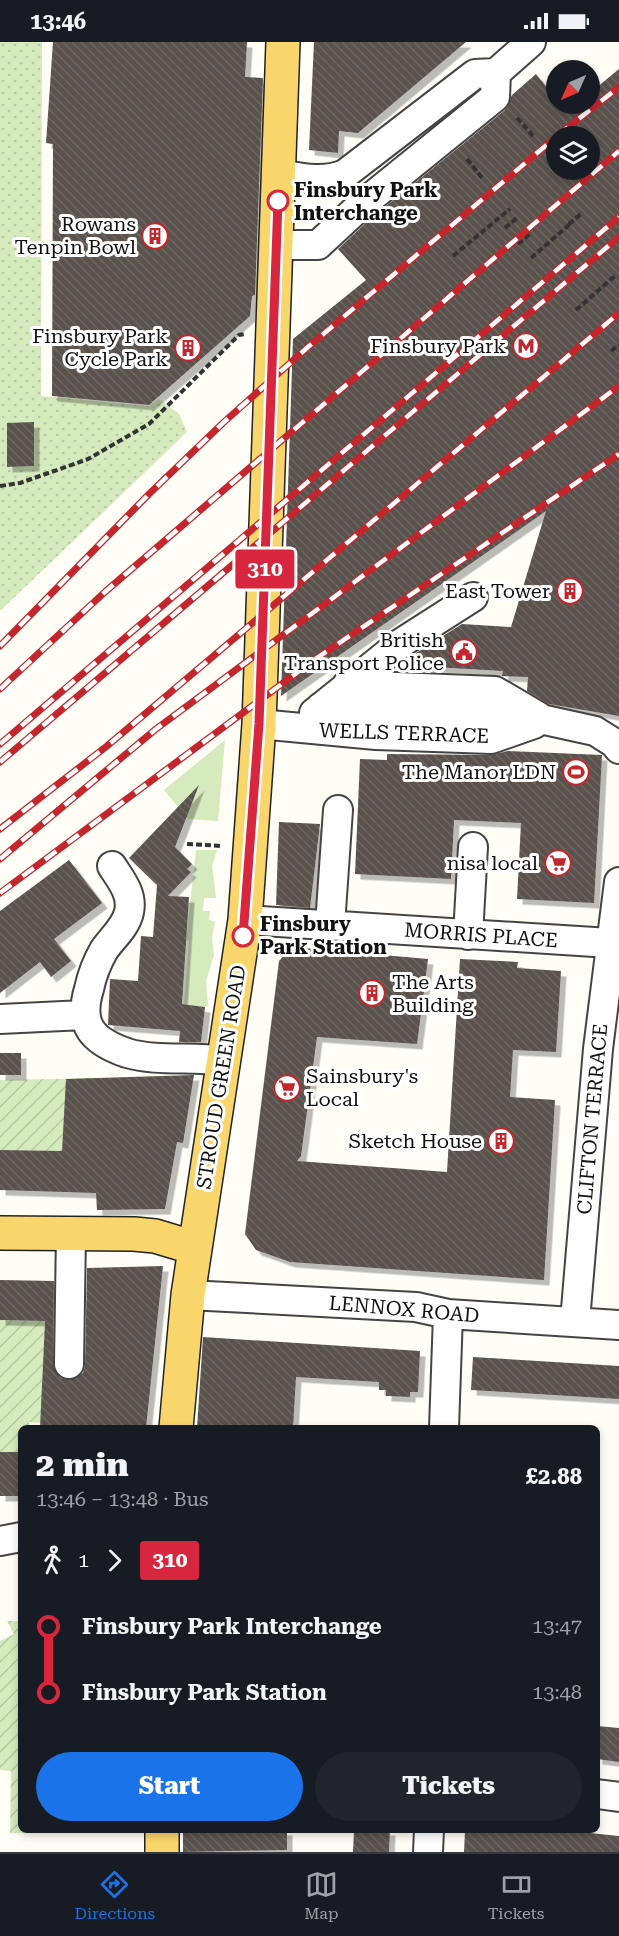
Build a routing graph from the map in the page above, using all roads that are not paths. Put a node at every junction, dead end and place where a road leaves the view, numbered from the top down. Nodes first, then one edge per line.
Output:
1 (283, 42) edge
2 (531, 42) edge
3 (496, 73) junction
4 (280, 174) junction
5 (276, 245) junction
6 (473, 597) dead end
7 (347, 685) junction
8 (321, 707) junction
9 (545, 720) junction
10 (259, 724) junction
11 (297, 728) junction
12 (619, 749) edge
13 (338, 810) dead end
14 (473, 847) dead end
15 (112, 866) dead end
16 (619, 882) edge
17 (245, 920) junction
18 (330, 925) junction
19 (452, 942) junction
20 (609, 943) junction
21 (84, 1015) junction
22 (0, 1019) edge
23 (609, 1050) edge
24 (223, 1061) junction
25 (0, 1233) edge
26 (71, 1233) junction
27 (195, 1248) junction
28 (188, 1295) junction
29 (448, 1314) junction
30 (575, 1321) junction
31 (619, 1325) edge
32 (69, 1364) dead end
33 (176, 1425) edge
34 (444, 1425) edge
35 (18, 1538) edge
36 (0, 1541) edge
37 (600, 1794) edge
38 (619, 1797) edge
39 (162, 1833) edge
40 (429, 1833) edge
41 (162, 1852) edge
42 (428, 1852) edge

1 - 4 main road, STROUD GREEN ROAD
2 - 3 street
3 - 4 street
3 - 5 street
4 - 5 main road, STROUD GREEN ROAD
5 - 10 main road, STROUD GREEN ROAD
6 - 7 street, WELLS TERRACE
7 - 8 street, WELLS TERRACE
7 - 9 street, WELLS TERRACE
8 - 9 street, WELLS TERRACE
8 - 11 street, WELLS TERRACE
9 - 11 street, WELLS TERRACE
9 - 12 street, WELLS TERRACE
10 - 11 street, WELLS TERRACE
10 - 17 main road, STROUD GREEN ROAD
13 - 18 street
14 - 19 street
15 - 21 street
16 - 20 street, CLIFTON TERRACE
17 - 18 street, MORRIS PLACE
17 - 24 main road, STROUD GREEN ROAD
18 - 19 street, MORRIS PLACE
19 - 20 street, MORRIS PLACE
20 - 23 street, CLIFTON TERRACE
21 - 22 street
21 - 24 street
23 - 30 street, CLIFTON TERRACE
24 - 27 main road, STROUD GREEN ROAD
25 - 26 main road
26 - 27 main road
26 - 32 street
27 - 28 main road, STROUD GREEN ROAD
28 - 29 street, LENNOX ROAD
28 - 33 main road, STROUD GREEN ROAD
29 - 30 street, LENNOX ROAD
29 - 34 street
30 - 31 street, LENNOX ROAD
35 - 36 street
37 - 38 street
39 - 41 main road
40 - 42 street

